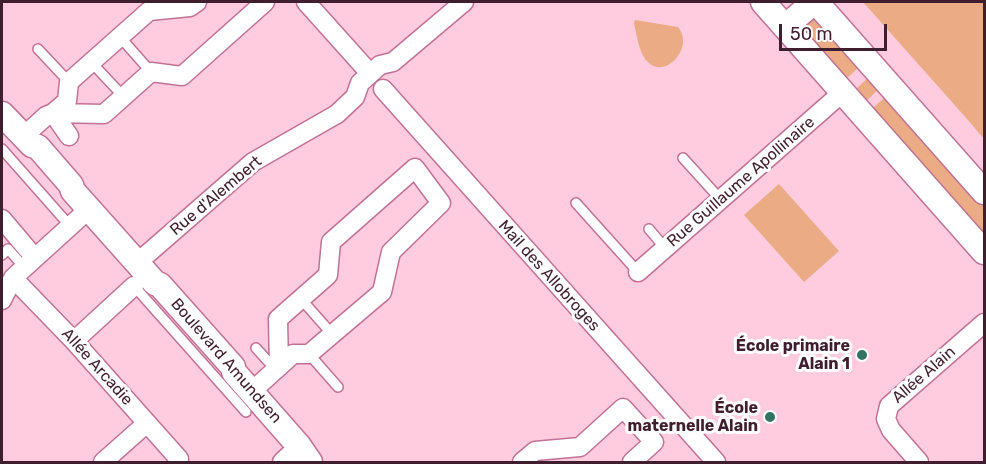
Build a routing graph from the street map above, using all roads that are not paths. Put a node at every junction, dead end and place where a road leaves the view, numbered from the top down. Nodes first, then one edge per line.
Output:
1 (197, 2) edge
2 (265, 2) edge
3 (306, 2) edge
4 (464, 2) edge
5 (763, 2) edge
6 (815, 2) edge
7 (785, 27) junction
8 (120, 37) junction
9 (38, 49) dead end
10 (91, 62) junction
11 (872, 65) junction
12 (367, 70) dead end
13 (151, 72) junction
14 (69, 82) junction
15 (383, 89) dead end
16 (843, 92) junction
17 (123, 96) junction
18 (53, 113) junction
19 (2, 114) edge
20 (24, 136) junction
21 (69, 136) dead end
22 (2, 149) edge
23 (683, 158) dead end
24 (984, 192) edge
25 (721, 200) junction
26 (576, 203) dead end
27 (89, 209) junction
28 (2, 219) edge
29 (70, 226) junction
30 (649, 229) dead end
31 (665, 248) junction
32 (984, 252) edge
33 (2, 255) edge
34 (24, 268) junction
35 (638, 272) joint
36 (136, 275) junction
37 (301, 299) junction
38 (2, 300) edge
39 (984, 322) edge
40 (332, 334) junction
41 (74, 341) junction
42 (256, 348) dead end
43 (309, 354) junction
44 (277, 368) junction
45 (338, 387) dead end
46 (248, 402) junction
47 (147, 423) junction
48 (305, 454) edge
49 (179, 459) dead end
50 (103, 462) edge
51 (282, 462) edge
52 (522, 462) edge
53 (632, 462) edge
54 (716, 462) edge
55 (919, 462) edge

1 - 8 street
2 - 13 street
3 - 12 street
4 - 36 street, Rue d'Alembert
5 - 7 street
6 - 7 street
6 - 11 street
7 - 16 street
8 - 10 street
8 - 13 lane
9 - 14 lane
10 - 14 street
10 - 17 lane
11 - 16 street
11 - 24 street
13 - 17 street
14 - 18 street
15 - 54 street, Mail des Allobroges
16 - 25 street, Rue Guillaume Apollinaire
16 - 32 street
17 - 18 street
18 - 20 street
18 - 21 street
19 - 20 street, Boulevard Amundsen
20 - 27 street, Boulevard Amundsen
22 - 29 lane
23 - 25 lane
25 - 31 street, Rue Guillaume Apollinaire
26 - 35 lane
27 - 29 street
27 - 36 street, Boulevard Amundsen
28 - 34 street, Allée Arcadie
29 - 34 street
30 - 31 lane
31 - 35 street, Rue Guillaume Apollinaire
33 - 34 lane
34 - 38 street
34 - 41 street, Allée Arcadie
36 - 41 street, Rue d'Alembert
36 - 46 street, Boulevard Amundsen
37 - 40 lane
37 - 40 street
37 - 44 street
39 - 55 street, Allée Alain
40 - 43 street
41 - 47 street, Allée Arcadie
42 - 44 lane
43 - 44 street
43 - 45 lane
44 - 46 street
46 - 48 street, Boulevard Amundsen
47 - 49 street, Allée Arcadie
47 - 50 street
48 - 51 street
52 - 53 street

